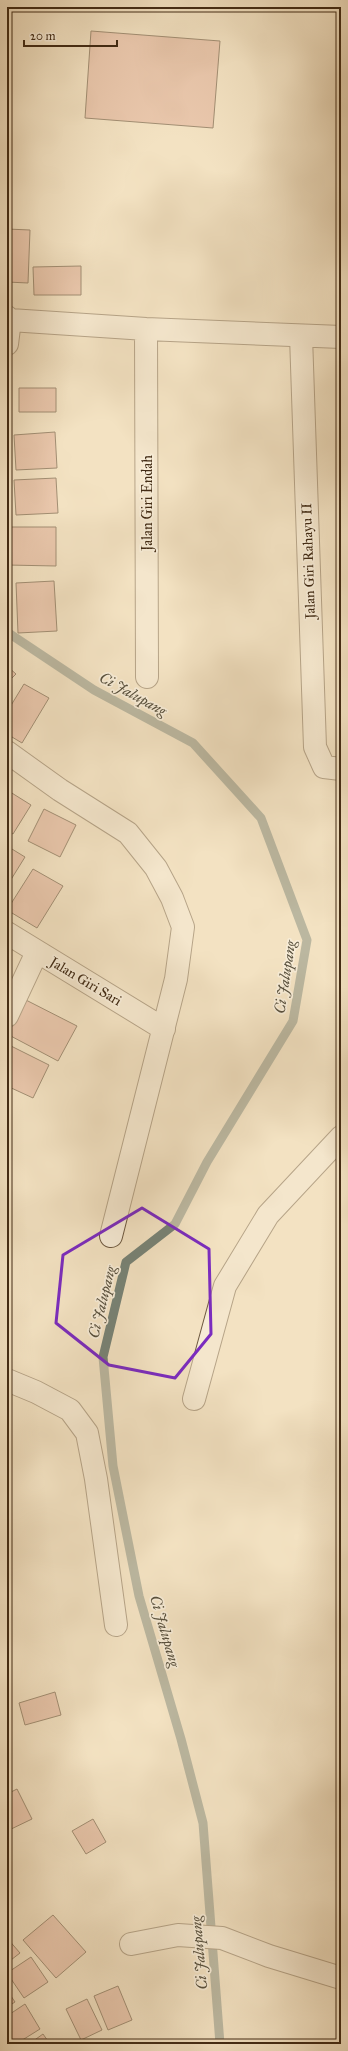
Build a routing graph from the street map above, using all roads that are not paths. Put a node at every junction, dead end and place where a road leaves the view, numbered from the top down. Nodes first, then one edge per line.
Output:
1 (9, 318) edge
2 (146, 330) junction
3 (301, 336) junction
4 (341, 337) edge
5 (7, 344) edge
6 (147, 677) dead end
7 (7, 752) edge
8 (341, 769) edge
9 (7, 933) edge
10 (37, 952) junction
11 (7, 1016) edge
12 (164, 1029) junction
13 (341, 1137) edge
14 (111, 1236) dead end
15 (7, 1380) edge
16 (194, 1399) dead end
17 (116, 1624) dead end
18 (131, 1944) dead end
19 (341, 1978) edge

1 - 2 street
1 - 5 street
2 - 3 street
2 - 6 street, Jalan Giri Endah
3 - 4 street
3 - 8 street, Jalan Giri Rahayu II
7 - 12 street
9 - 10 street, Jalan Giri Sari
10 - 11 street
10 - 12 street, Jalan Giri Sari
12 - 14 street
13 - 16 street
15 - 17 street
18 - 19 street

